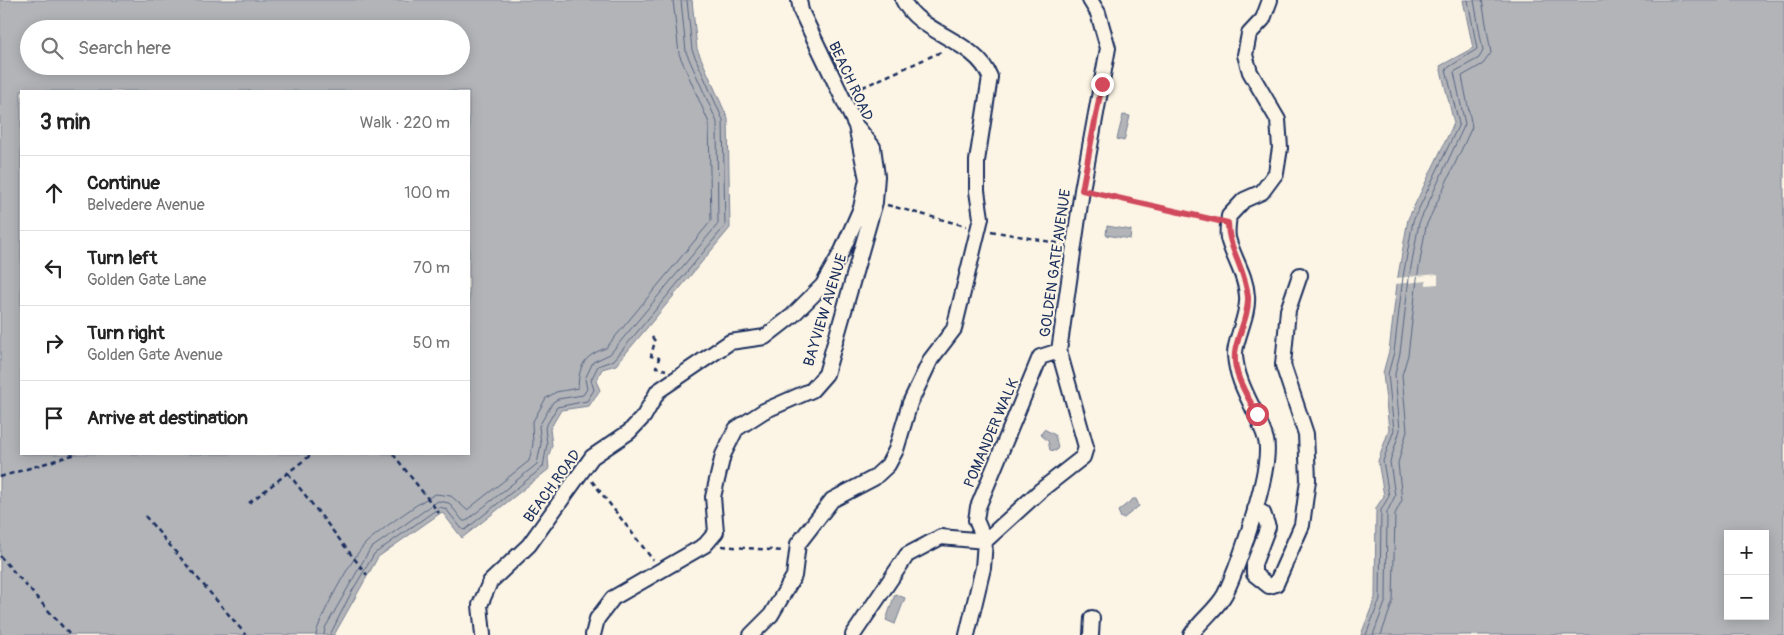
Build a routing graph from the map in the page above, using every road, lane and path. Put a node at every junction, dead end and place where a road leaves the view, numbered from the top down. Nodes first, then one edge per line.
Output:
1 (799, 0) edge
2 (903, 0) edge
3 (1090, 0) edge
4 (1270, 0) edge
5 (958, 44) junction
6 (842, 96) junction
7 (856, 126) junction
8 (1082, 190) junction
9 (1228, 223) junction
10 (1300, 275) dead end
11 (652, 337) dead end
12 (1059, 350) junction
13 (671, 371) dead end
14 (73, 455) edge
15 (311, 455) edge
16 (394, 455) edge
17 (583, 470) junction
18 (288, 473) junction
19 (0, 477) edge
20 (249, 503) dead end
21 (1255, 509) junction
22 (439, 513) dead end
23 (145, 516) dead end
24 (986, 542) junction
25 (705, 545) junction
26 (797, 552) junction
27 (0, 556) edge
28 (661, 570) junction
29 (367, 574) dead end
30 (1092, 618) dead end
31 (70, 635) edge
32 (246, 635) edge
33 (483, 635) edge
34 (593, 635) edge
35 (750, 635) edge
36 (852, 635) edge
37 (967, 635) edge
38 (1091, 635) edge
39 (1191, 635) edge

1 - 6 street, BEACH ROAD
2 - 5 street
3 - 8 street, GOLDEN GATE AVENUE
4 - 9 street
5 - 6 path
5 - 26 street
6 - 7 street, BEACH ROAD
7 - 17 street, BEACH ROAD
7 - 25 street, BAYVIEW AVENUE
8 - 9 path
8 - 12 street, GOLDEN GATE AVENUE
9 - 21 street
10 - 21 street
11 - 13 path
12 - 24 street, POMANDER WALK
12 - 24 street, GOLDEN GATE AVENUE
14 - 19 path
15 - 18 path
16 - 22 path
17 - 28 path
17 - 33 street, BEACH ROAD
18 - 20 path
18 - 29 path
21 - 39 street
23 - 32 path
24 - 36 street
24 - 37 street
25 - 26 path
25 - 28 street
26 - 35 street
27 - 31 path
28 - 34 street
30 - 38 street

